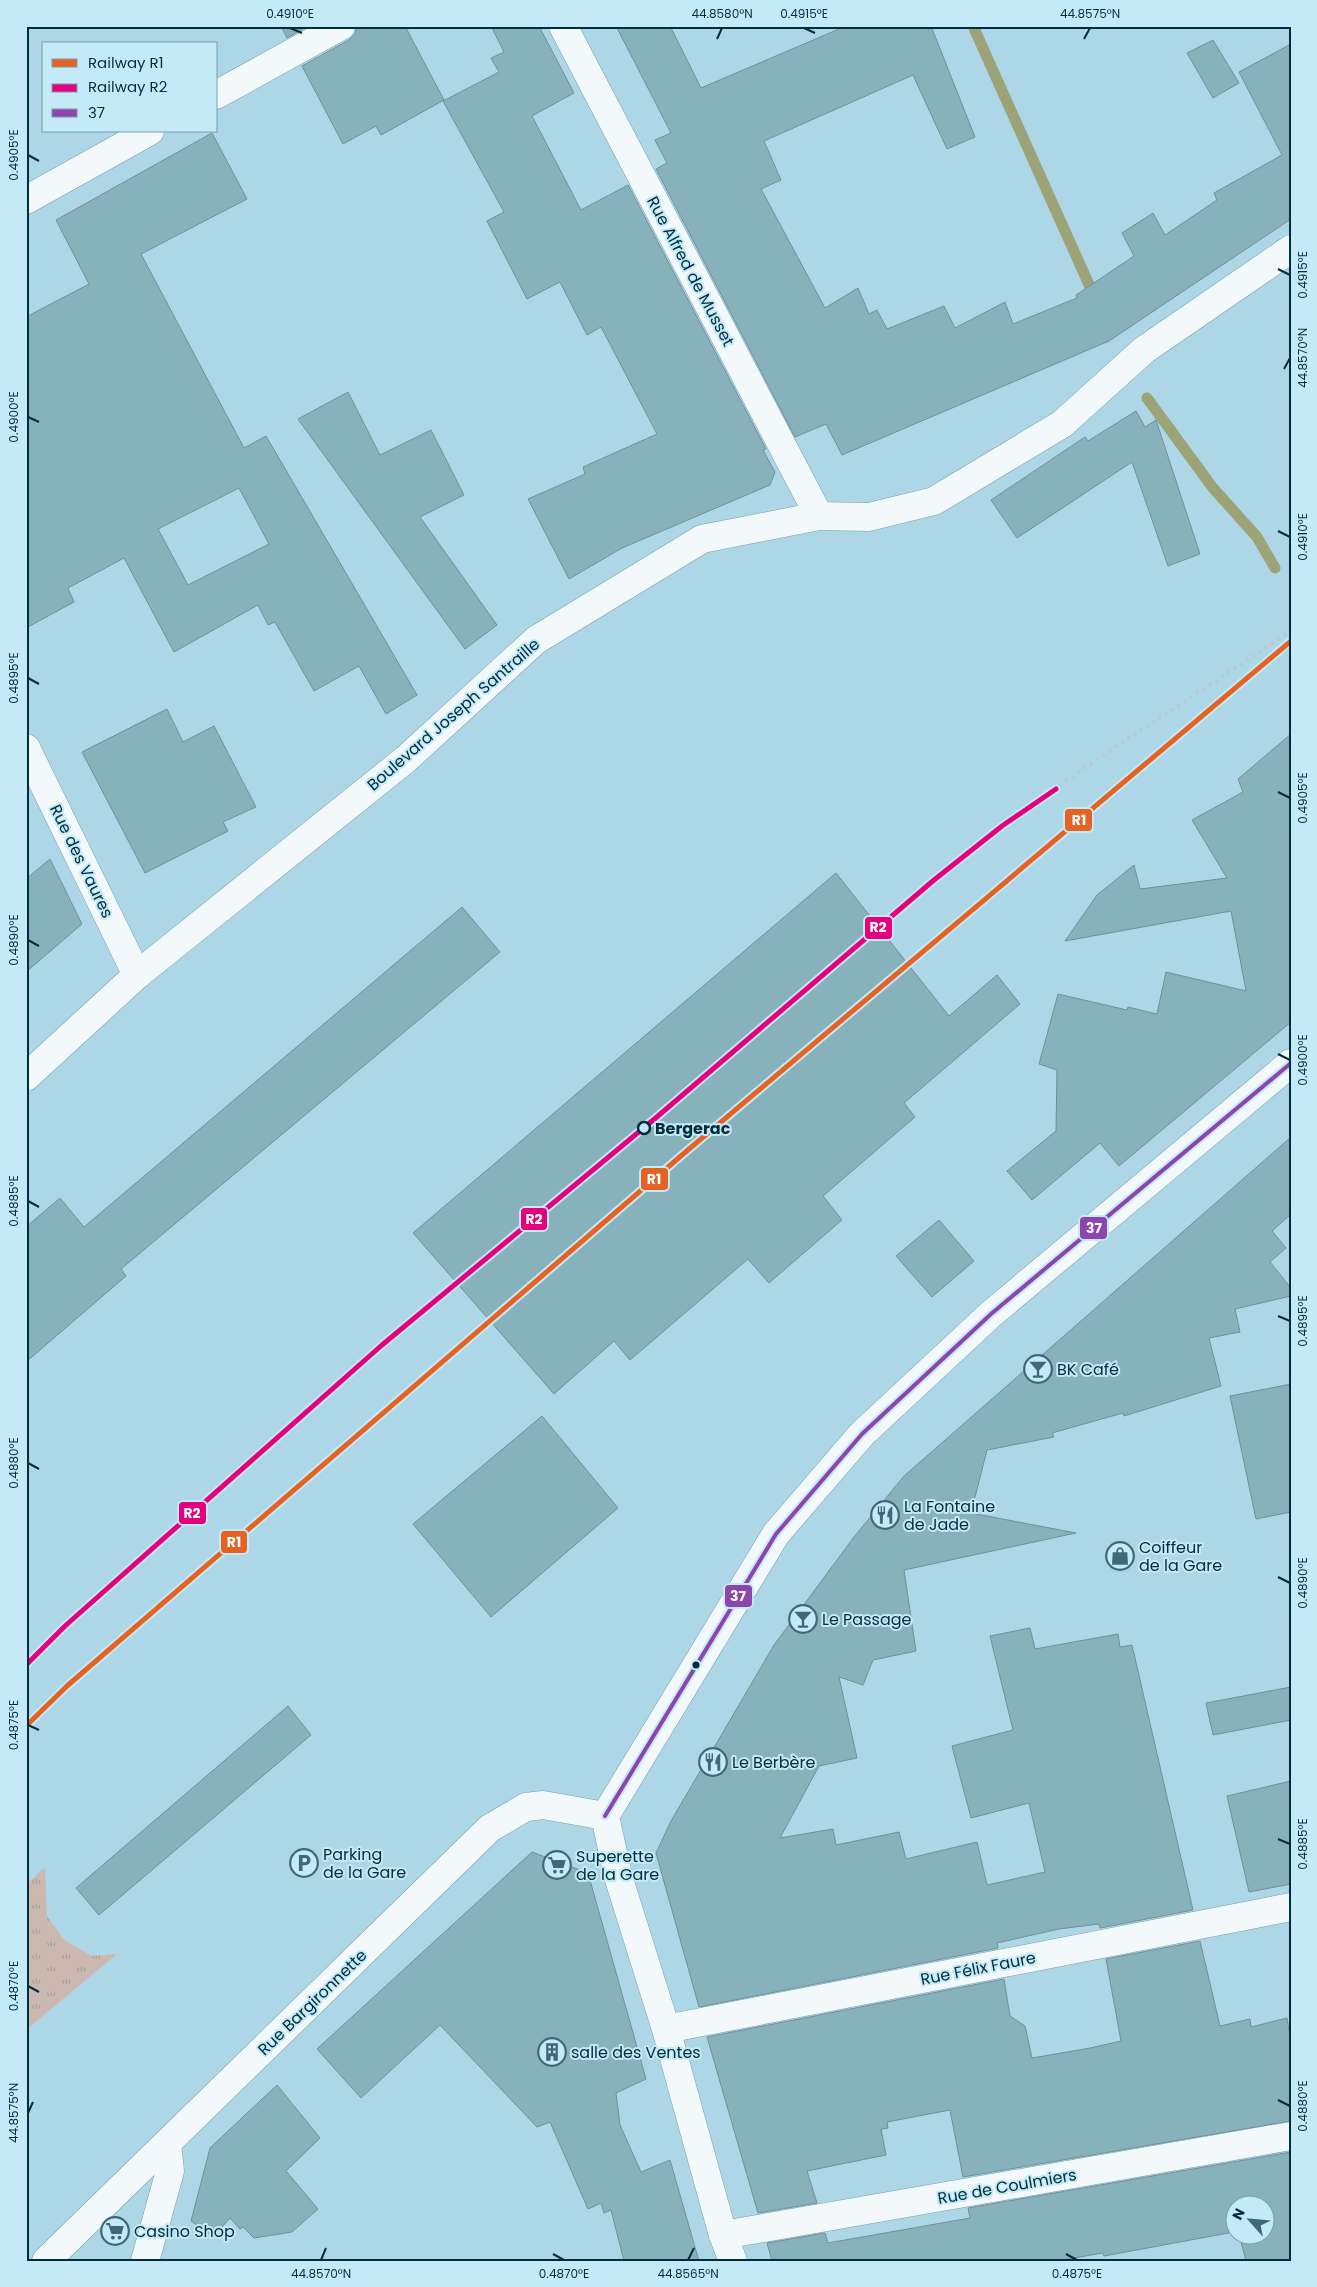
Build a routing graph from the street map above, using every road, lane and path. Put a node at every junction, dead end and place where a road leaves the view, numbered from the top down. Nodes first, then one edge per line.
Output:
1 (341, 26) edge
2 (563, 26) edge
3 (218, 94) edge
4 (148, 132) edge
5 (26, 200) edge
6 (1291, 249) edge
7 (819, 516) junction
8 (26, 748) edge
9 (137, 975) junction
10 (1291, 1063) edge
11 (26, 1077) edge
12 (605, 1816) junction
13 (1291, 1907) edge
14 (666, 2029) junction
15 (1291, 2136) edge
16 (167, 2144) junction
17 (723, 2235) junction
18 (46, 2261) edge
19 (146, 2261) edge
20 (733, 2261) edge

1 - 3 street
2 - 7 street, Rue Alfred de Musset
4 - 5 street
6 - 7 street, Boulevard Joseph Santraille
7 - 9 street, Boulevard Joseph Santraille
8 - 9 street, Rue des Vaures
9 - 11 street, Boulevard Joseph Santraille
10 - 12 street
12 - 14 street
12 - 16 street, Rue Bargironnette
13 - 14 street, Rue Félix Faure
14 - 17 street
15 - 17 street, Rue de Coulmiers
16 - 18 street, Rue Bargironnette
16 - 19 street
17 - 20 street

